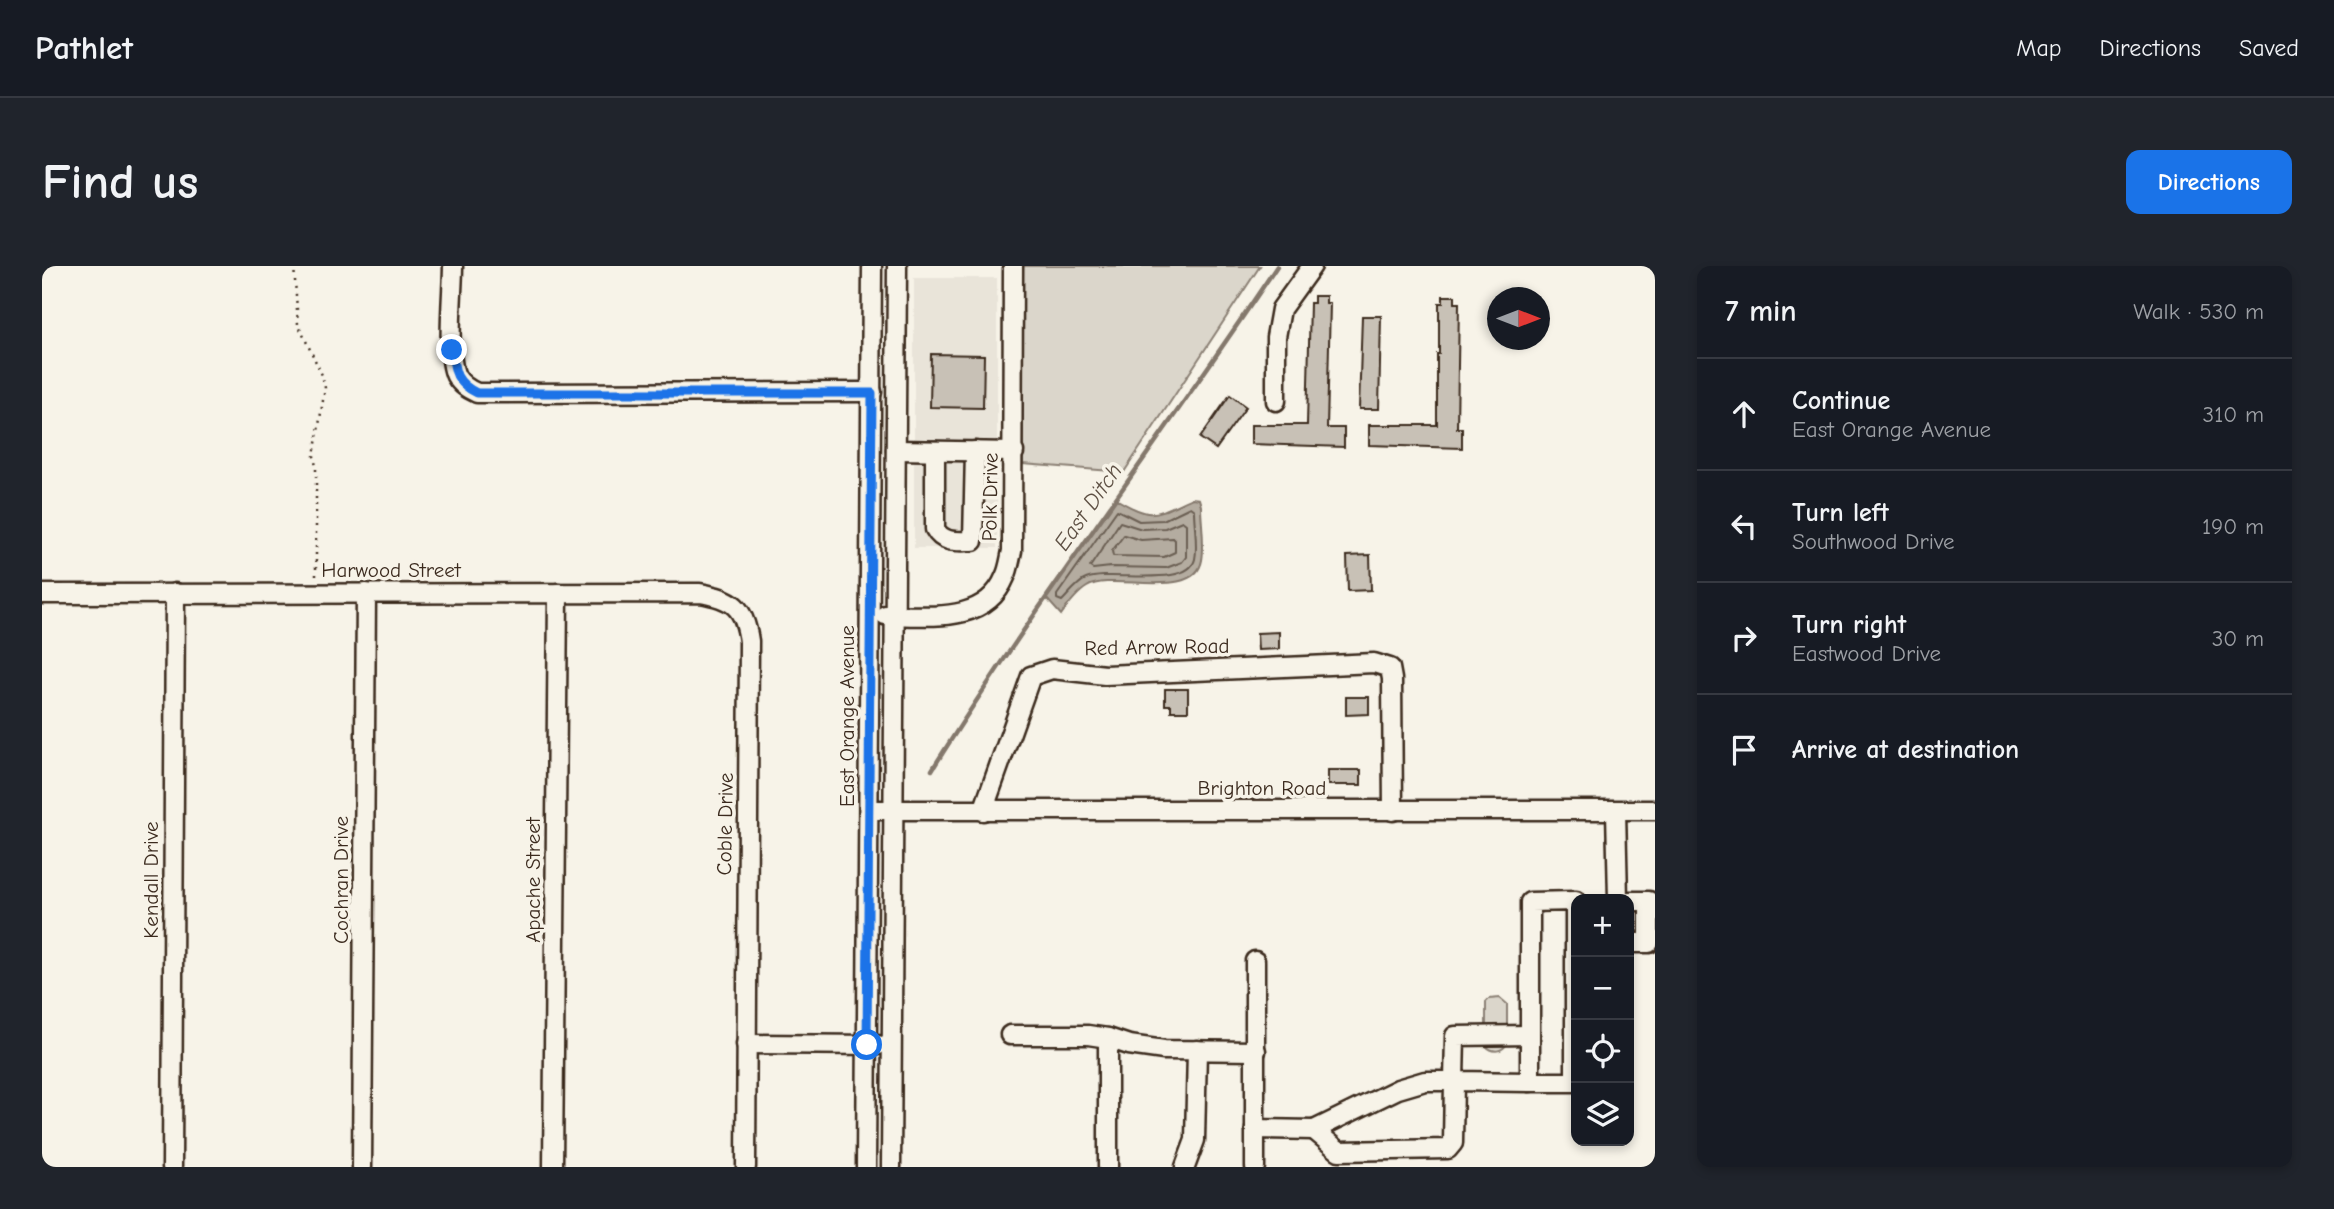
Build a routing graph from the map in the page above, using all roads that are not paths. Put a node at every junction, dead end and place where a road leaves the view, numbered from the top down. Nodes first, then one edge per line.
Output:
1 (453, 266) edge
2 (872, 266) edge
3 (897, 266) edge
4 (1013, 266) edge
5 (1312, 266) edge
6 (872, 393) junction
7 (1276, 401) dead end
8 (896, 450) junction
9 (935, 451) junction
10 (975, 451) junction
11 (1014, 452) junction
12 (175, 593) junction
13 (366, 593) junction
14 (558, 593) junction
15 (42, 594) edge
16 (737, 607) joint
17 (870, 615) junction
18 (895, 615) junction
19 (869, 810) junction
20 (1655, 810) edge
21 (894, 811) junction
22 (983, 811) junction
23 (1393, 811) junction
24 (1616, 811) junction
25 (1618, 894) edge
26 (1571, 901) edge
27 (1634, 901) edge
28 (1634, 943) edge
29 (1576, 957) edge
30 (1255, 961) dead end
31 (1010, 1035) dead end
32 (1529, 1035) junction
33 (1108, 1038) junction
34 (746, 1044) junction
35 (867, 1045) junction
36 (892, 1045) junction
37 (1197, 1050) junction
38 (1256, 1051) junction
39 (1454, 1082) junction
40 (1530, 1082) junction
41 (1255, 1129) junction
42 (1314, 1130) junction
43 (172, 1167) edge
44 (362, 1167) edge
45 (553, 1167) edge
46 (746, 1167) edge
47 (866, 1167) edge
48 (891, 1167) edge
49 (1108, 1167) edge
50 (1185, 1167) edge
51 (1255, 1167) edge

1 - 6 street
2 - 6 street, East Orange Avenue
3 - 8 street
4 - 11 street, Polk Drive
5 - 7 street
6 - 17 street, East Orange Avenue
8 - 9 street
8 - 18 street
9 - 10 street
9 - 10 street
10 - 11 street
11 - 18 street, Polk Drive
12 - 13 street, Harwood Street
12 - 15 street, Harwood Street
12 - 43 street, Kendall Drive
13 - 14 street, Harwood Street
13 - 44 street, Cochran Drive
14 - 16 street, Harwood Street
14 - 45 street, Apache Street
16 - 34 street, Coble Drive
17 - 18 street, Polk Drive
17 - 19 street, East Orange Avenue
18 - 21 street
19 - 21 street, Brighton Road
19 - 35 street, East Orange Avenue
20 - 24 street, Brighton Road
21 - 22 street, Brighton Road
21 - 36 street
22 - 23 street, Brighton Road
22 - 23 street, Red Arrow Road
23 - 24 street, Brighton Road
24 - 25 street
26 - 32 street
27 - 28 street
29 - 40 street
30 - 38 street
31 - 33 street
32 - 39 street
32 - 40 street
33 - 37 street
33 - 49 street
34 - 35 street
34 - 46 street, Coble Drive
35 - 36 street
35 - 47 street, East Orange Avenue
36 - 48 street
37 - 38 street
37 - 50 street
38 - 41 street
39 - 40 street
39 - 42 street
39 - 42 street
41 - 42 street
41 - 51 street

